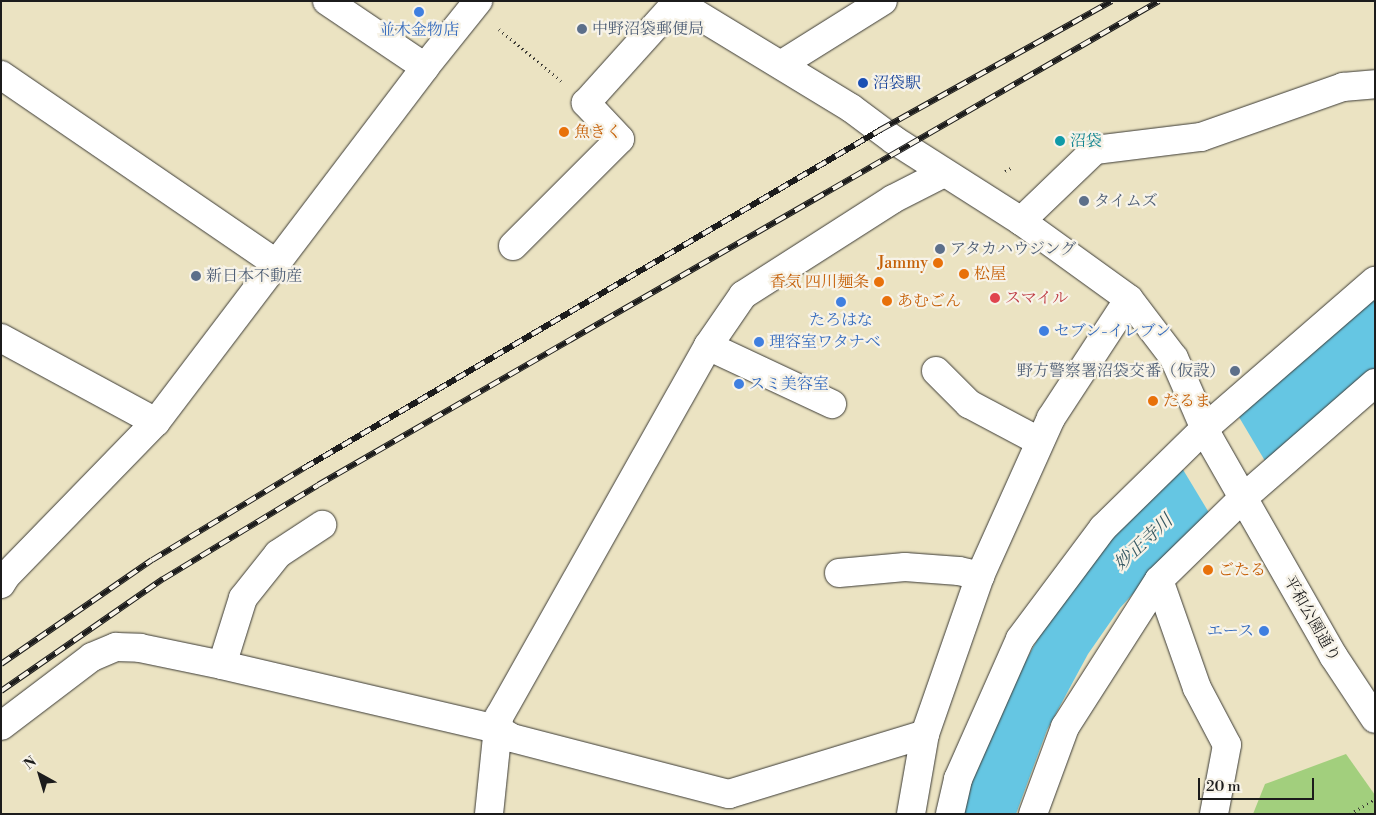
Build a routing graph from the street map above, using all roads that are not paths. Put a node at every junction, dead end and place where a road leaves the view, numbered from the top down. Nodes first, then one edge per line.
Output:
1 (328, 1) edge
2 (883, 1) edge
3 (676, 2) edge
4 (476, 4) edge
5 (782, 64) junction
6 (425, 67) junction
7 (1, 75) edge
8 (1375, 84) edge
9 (944, 173) junction
10 (1021, 221) junction
11 (513, 246) dead end
12 (277, 264) junction
13 (1375, 280) edge
14 (1129, 299) junction
15 (1, 338) edge
16 (708, 346) junction
17 (936, 371) dead end
18 (1375, 383) edge
19 (832, 404) dead end
20 (156, 422) junction
21 (1207, 433) junction
22 (1040, 441) junction
23 (1241, 494) junction
24 (322, 525) dead end
25 (839, 573) dead end
26 (980, 576) junction
27 (3, 578) edge
28 (1159, 580) junction
29 (222, 665) junction
30 (1375, 719) edge
31 (1, 726) edge
32 (497, 729) junction
33 (924, 734) junction
34 (730, 804) edge
35 (489, 814) edge
36 (911, 814) edge
37 (950, 814) edge
38 (1032, 814) edge
39 (1214, 814) edge

1 - 6 street
2 - 5 street
3 - 5 street, 平和公園通り
3 - 11 street
4 - 6 street
5 - 9 street, 平和公園通り
6 - 12 street
7 - 12 street
8 - 10 street
9 - 10 street, 平和公園通り
9 - 16 street
10 - 14 street, 平和公園通り
12 - 20 street
13 - 21 street
14 - 21 street, 平和公園通り
14 - 22 street
15 - 20 street
16 - 19 street
16 - 32 street
17 - 22 street
18 - 23 street
20 - 27 street
21 - 23 street, 平和公園通り
21 - 37 street
22 - 26 street
23 - 28 street
23 - 30 street, 平和公園通り
24 - 29 street
25 - 26 street
26 - 33 street
28 - 38 street
28 - 39 street
29 - 31 street
29 - 32 street
32 - 34 street
32 - 35 street
33 - 34 street
33 - 36 street

